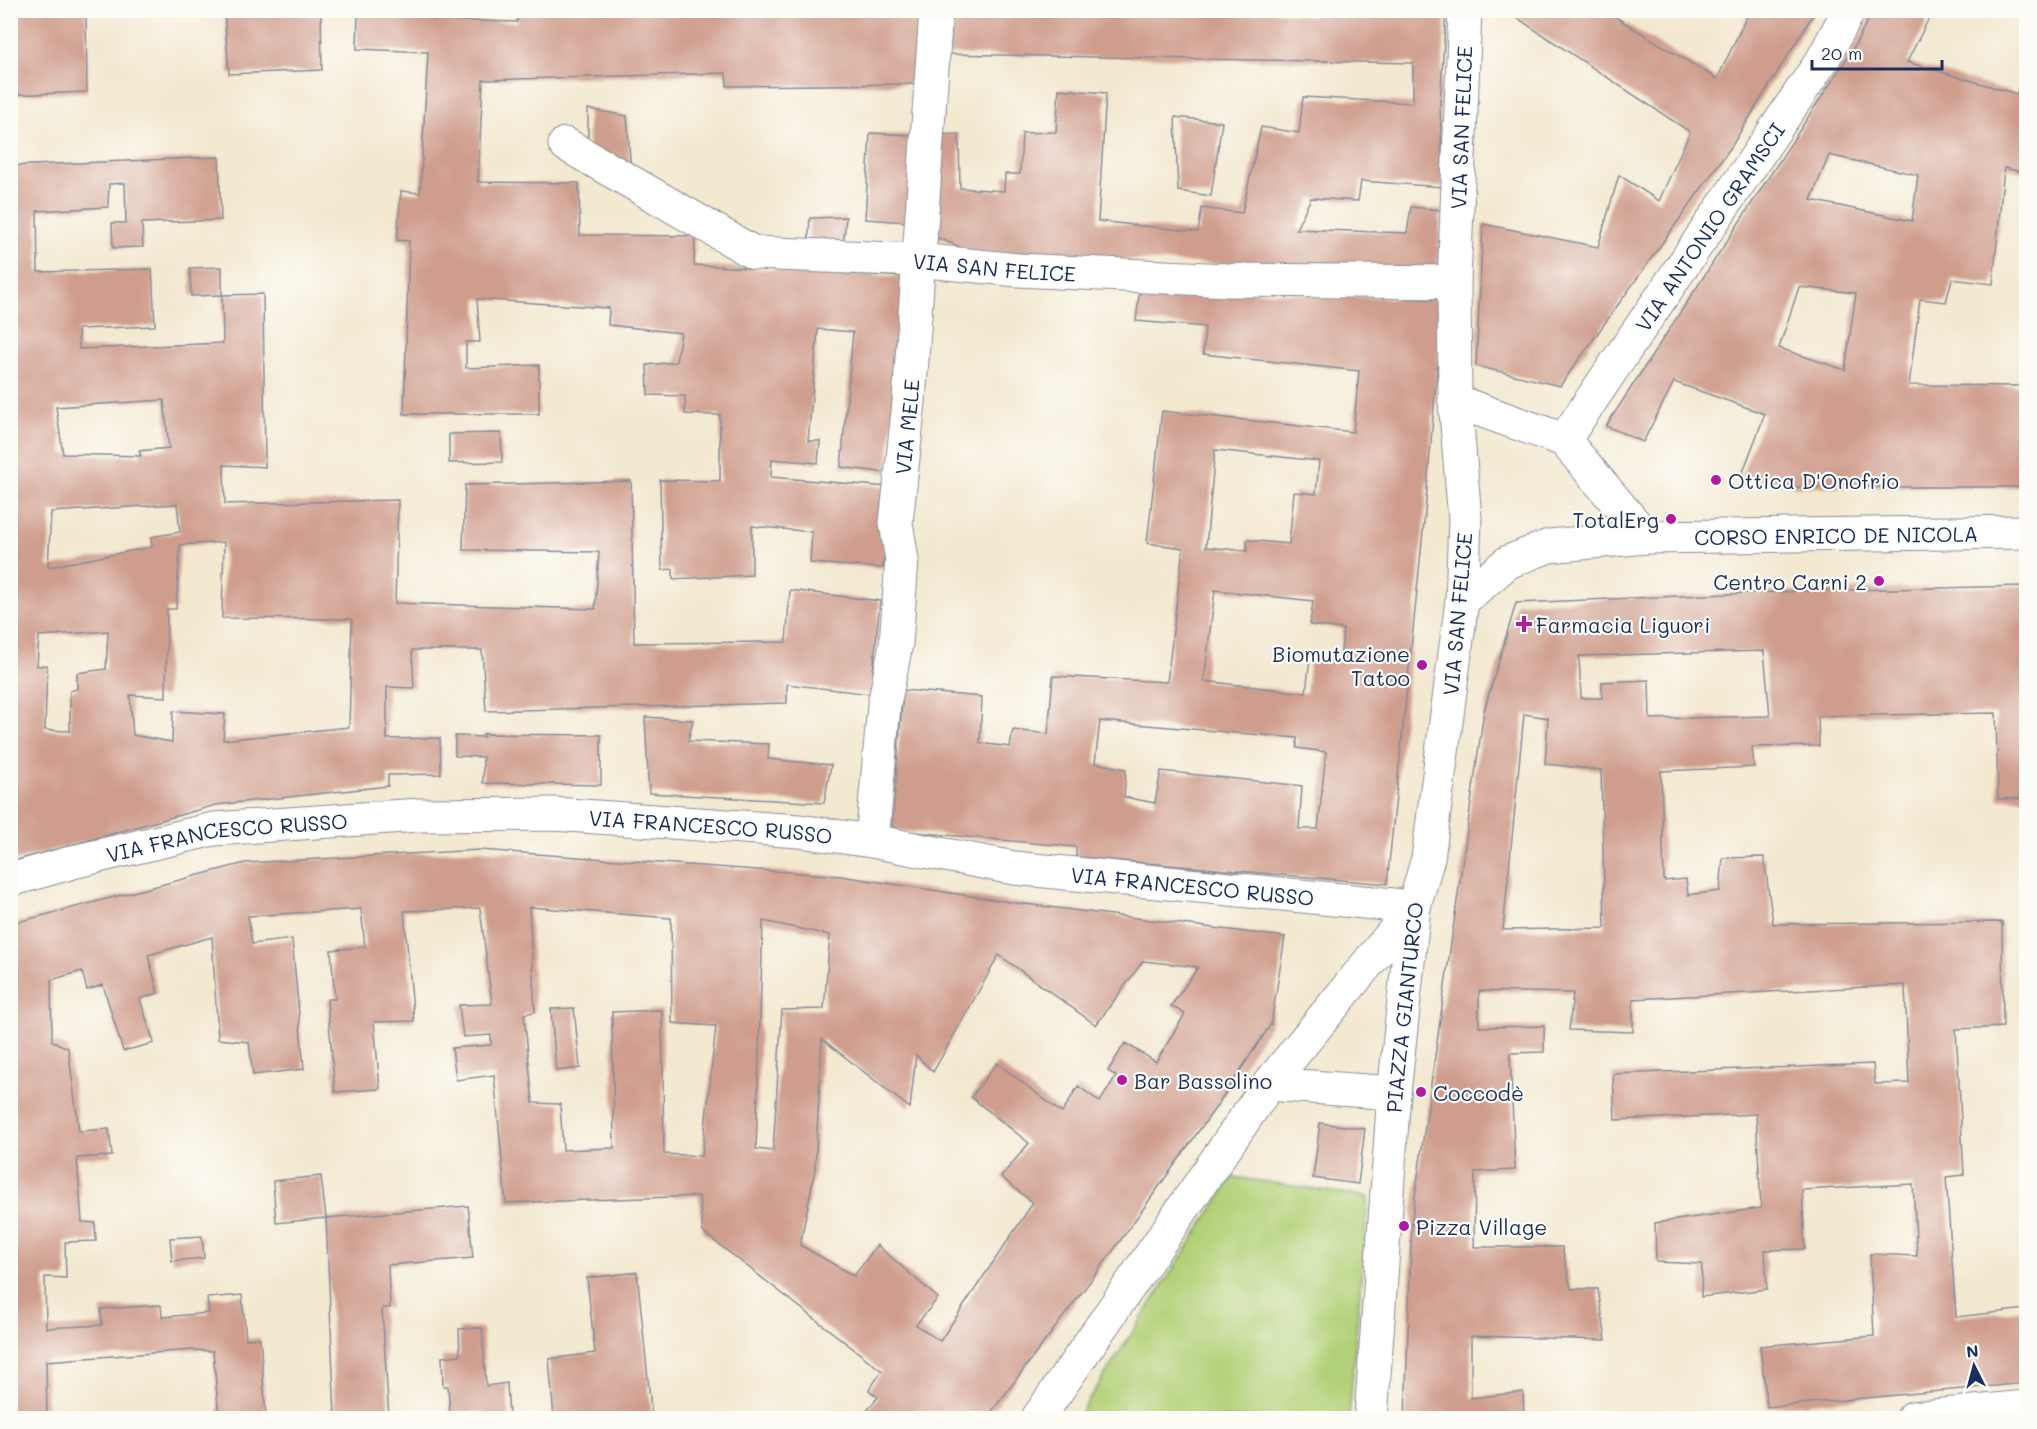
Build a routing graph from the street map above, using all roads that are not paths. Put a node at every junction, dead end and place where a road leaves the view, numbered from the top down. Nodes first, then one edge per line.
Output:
1 (936, 10) edge
2 (1465, 10) edge
3 (1849, 10) edge
4 (565, 144) dead end
5 (917, 260) junction
6 (1454, 282) junction
7 (1455, 401) junction
8 (1564, 440) junction
9 (2026, 532) edge
10 (1646, 537) junction
11 (1462, 601) junction
12 (872, 841) junction
13 (10, 880) edge
14 (1414, 907) junction
15 (1269, 1084) junction
16 (1394, 1093) junction
17 (2026, 1407) edge
18 (1038, 1419) edge
19 (1371, 1419) edge
20 (1913, 1419) edge

1 - 5 street, VIA MELE
2 - 6 street, VIA SAN FELICE
3 - 8 street, VIA ANTONIO GRAMSCI
4 - 5 street, VIA SAN FELICE
5 - 6 street, VIA SAN FELICE
5 - 12 street, VIA MELE
6 - 7 street, VIA SAN FELICE
7 - 8 street
7 - 11 street, VIA SAN FELICE
8 - 10 street
9 - 10 street, CORSO ENRICO DE NICOLA
10 - 11 street, CORSO ENRICO DE NICOLA
11 - 14 street, VIA SAN FELICE
12 - 13 street, VIA FRANCESCO RUSSO
12 - 14 street, VIA FRANCESCO RUSSO
14 - 15 street, PIAZZA GIANTURCO
14 - 16 street, PIAZZA GIANTURCO
15 - 16 street
15 - 18 street, PIAZZA GIANTURCO
16 - 19 street, PIAZZA GIANTURCO
17 - 20 street

